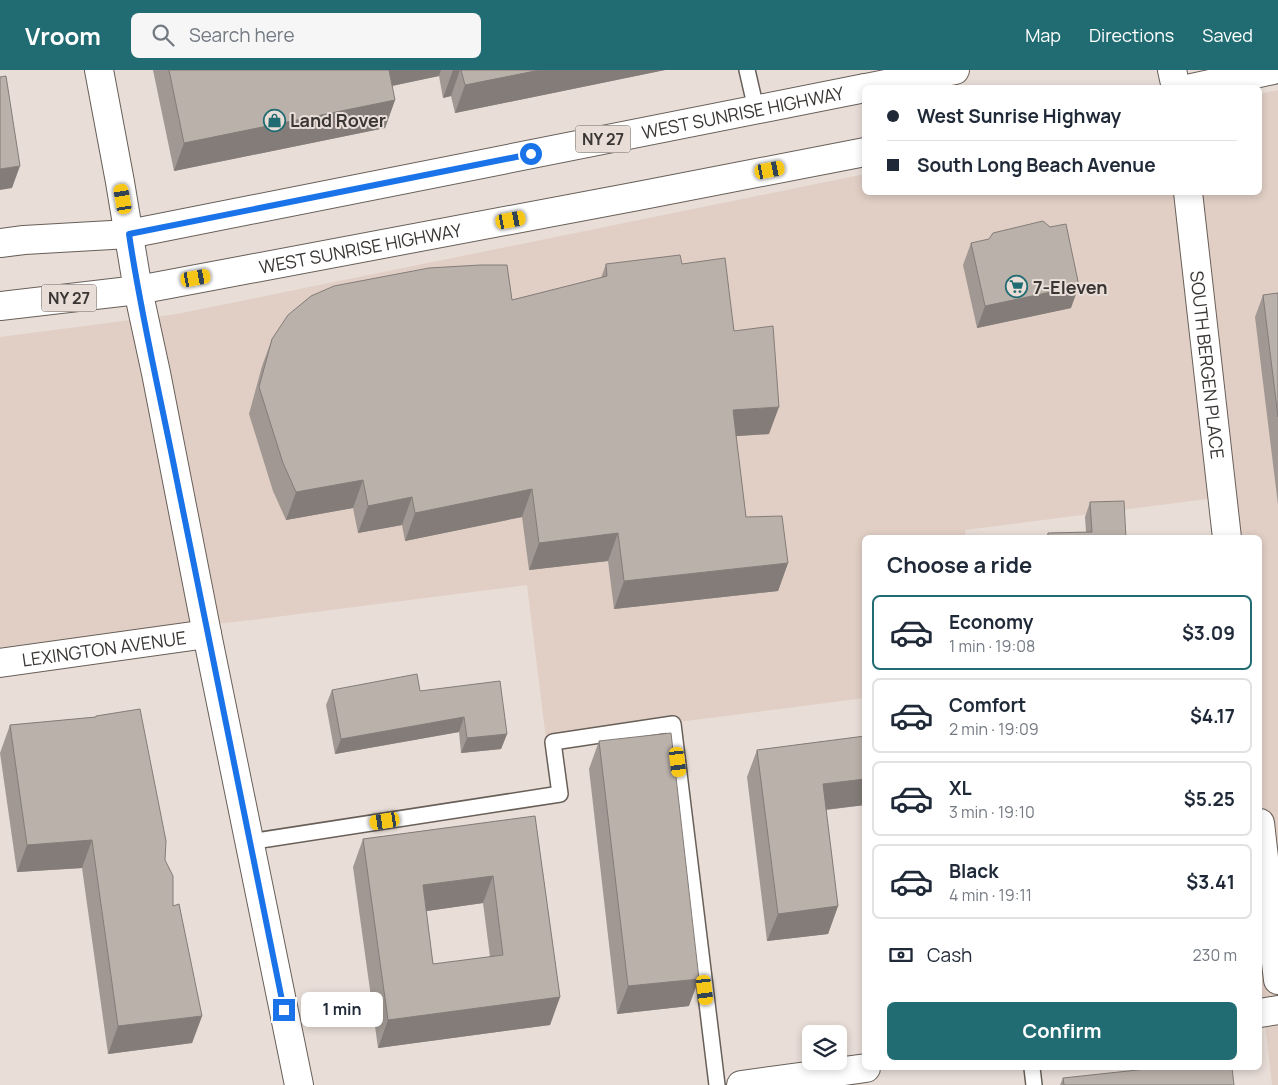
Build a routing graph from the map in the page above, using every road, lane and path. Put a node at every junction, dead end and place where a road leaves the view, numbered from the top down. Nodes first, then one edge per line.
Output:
1 (98, 70) edge
2 (747, 70) edge
3 (955, 70) edge
4 (1172, 70) edge
5 (1273, 70) edge
6 (880, 85) edge
7 (1175, 85) edge
8 (1206, 85) edge
9 (862, 89) edge
10 (756, 109) junction
11 (862, 153) edge
12 (1188, 195) edge
13 (129, 234) junction
14 (0, 243) edge
15 (138, 290) junction
16 (0, 306) edge
17 (1227, 535) edge
18 (207, 634) junction
19 (0, 663) edge
20 (1262, 840) edge
21 (249, 842) junction
22 (1278, 980) edge
23 (1278, 1010) edge
24 (1262, 1013) edge
25 (862, 1069) edge
26 (1032, 1070) edge
27 (839, 1078) edge
28 (757, 1084) edge
29 (299, 1085) edge
30 (716, 1085) edge
31 (1034, 1085) edge

1 - 13 main road
2 - 10 lane
3 - 6 main road, WEST SUNRISE HIGHWAY / NY 27
4 - 7 main road
5 - 8 main road
9 - 10 main road, WEST SUNRISE HIGHWAY / NY 27
10 - 13 main road, WEST SUNRISE HIGHWAY / NY 27
11 - 15 main road, WEST SUNRISE HIGHWAY / NY 27
12 - 17 main road, SOUTH BERGEN PLACE
13 - 14 main road, WEST SUNRISE HIGHWAY / NY 27
13 - 15 main road
15 - 16 main road, WEST SUNRISE HIGHWAY / NY 27
15 - 18 main road
18 - 19 main road, LEXINGTON AVENUE
18 - 21 main road
20 - 22 main road
21 - 29 main road
21 - 30 lane
23 - 24 main road
25 - 27 main road
26 - 31 lane
27 - 28 main road

